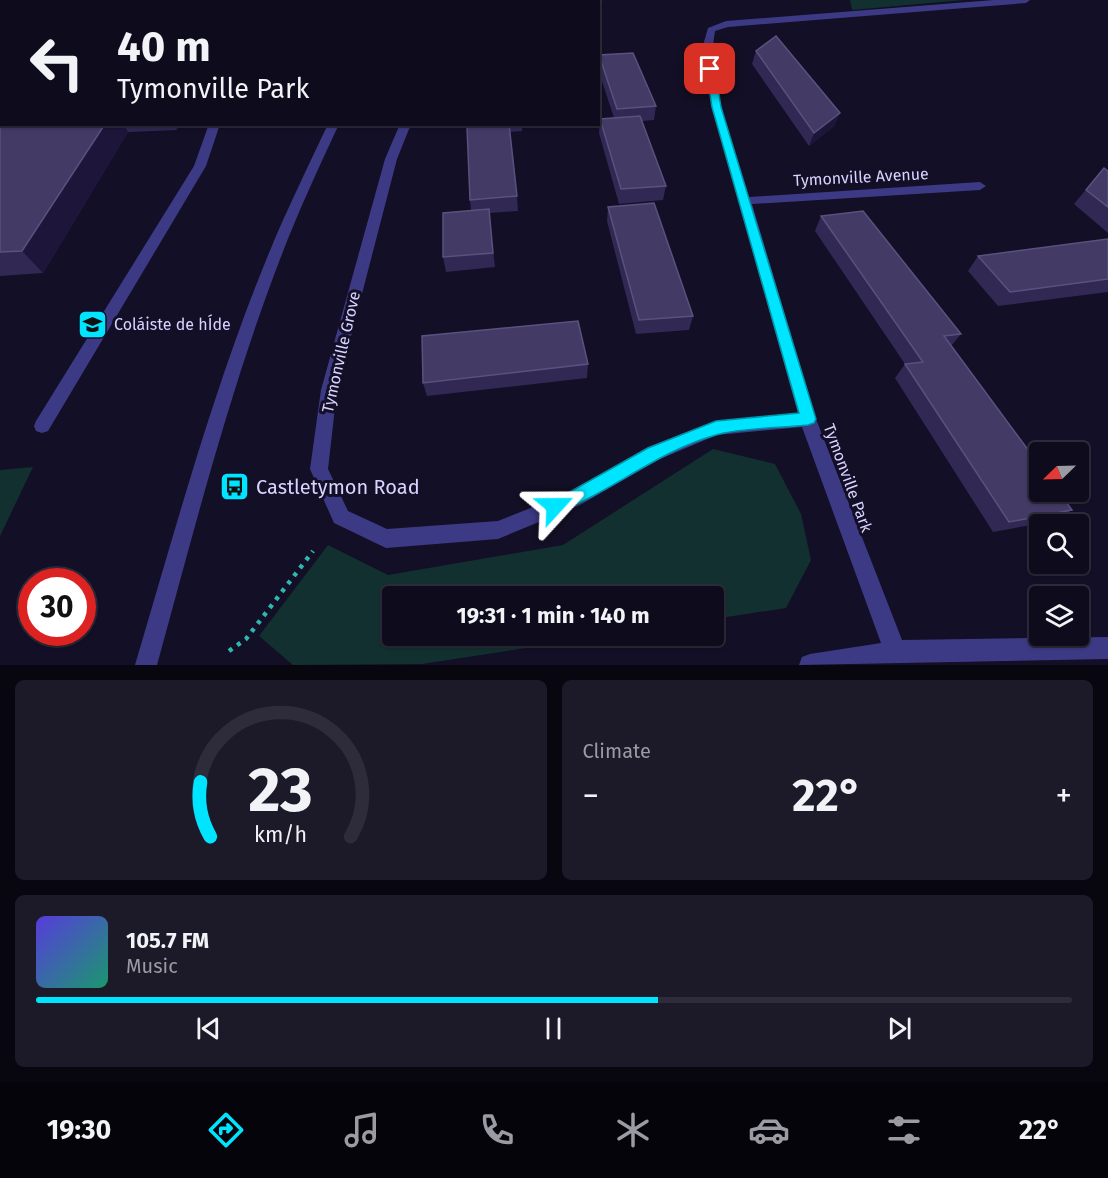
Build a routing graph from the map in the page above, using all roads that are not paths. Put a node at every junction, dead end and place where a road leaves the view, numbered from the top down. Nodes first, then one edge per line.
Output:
1 (1026, 0) edge
2 (214, 126) edge
3 (333, 126) edge
4 (405, 126) edge
5 (980, 186) dead end
6 (744, 201) junction
7 (808, 419) junction
8 (42, 426) dead end
9 (1108, 648) edge
10 (895, 651) junction
11 (146, 665) edge
12 (810, 665) edge

1 - 6 street, Tymonville Park
2 - 8 street
3 - 11 street
4 - 7 street, Tymonville Grove
5 - 6 street, Tymonville Avenue
6 - 7 street, Tymonville Park
7 - 10 street, Tymonville Park
9 - 10 street
10 - 12 street

